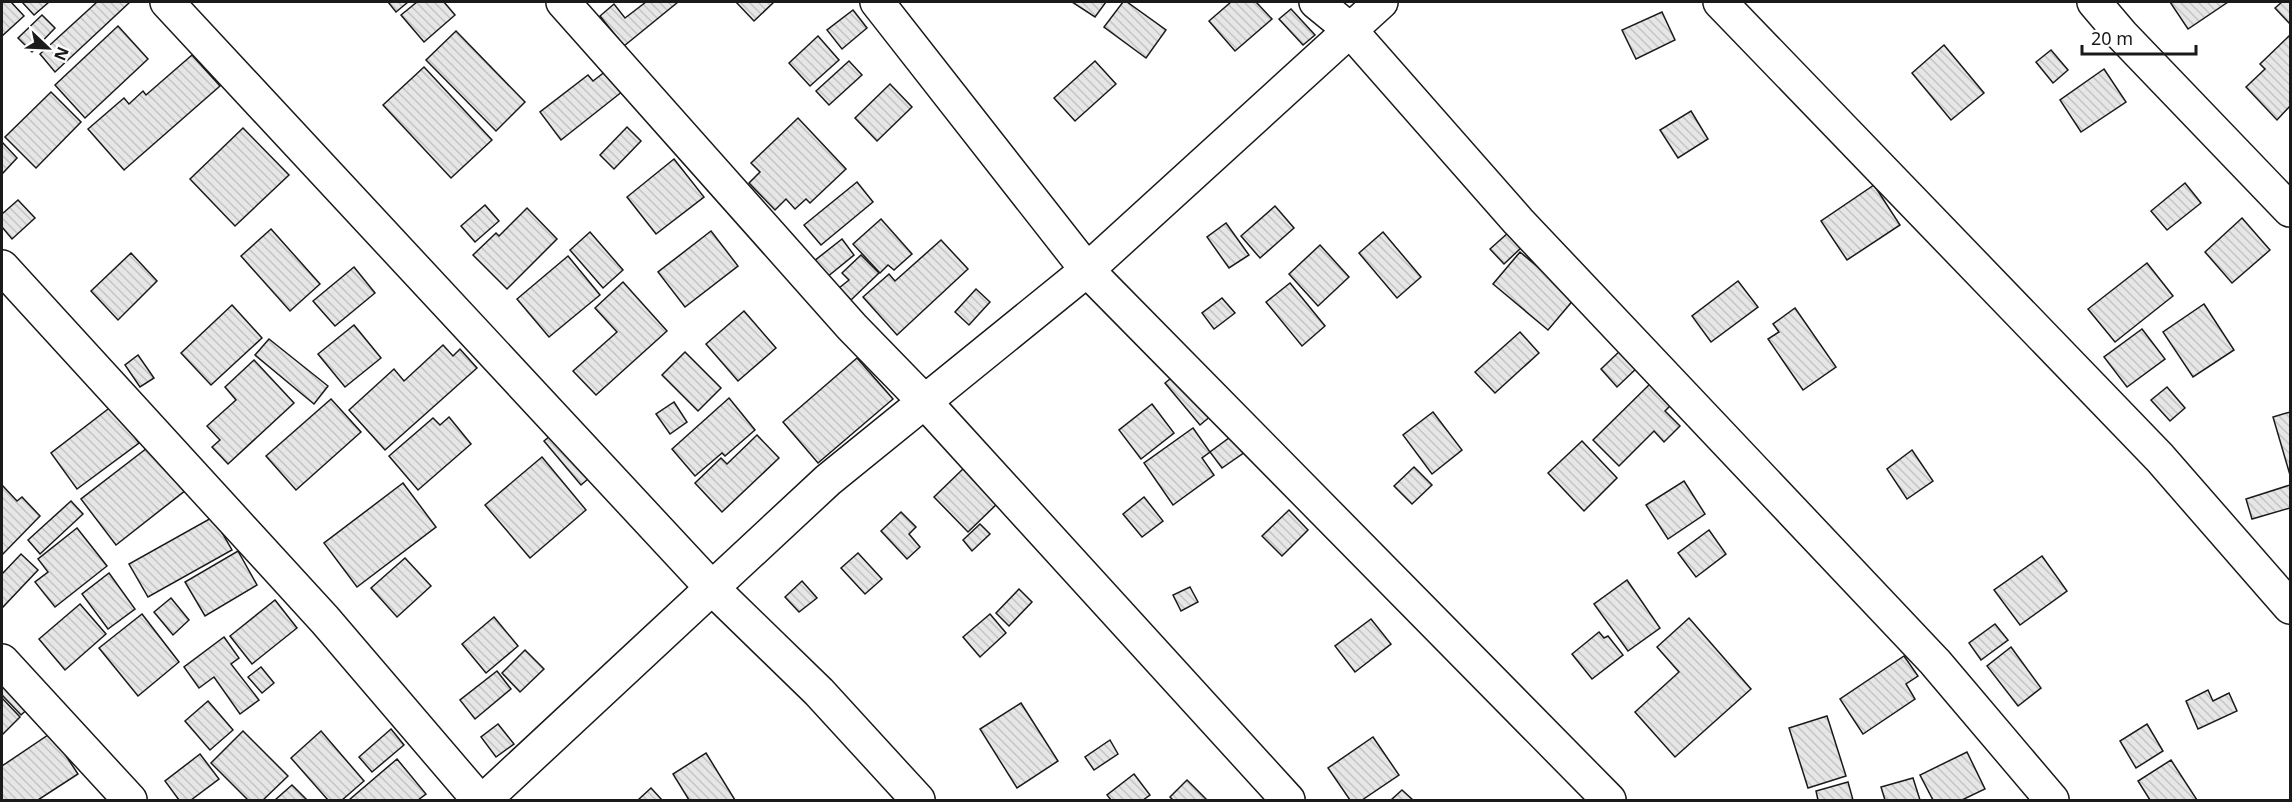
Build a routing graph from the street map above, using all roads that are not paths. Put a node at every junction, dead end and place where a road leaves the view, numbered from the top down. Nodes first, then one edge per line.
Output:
1 (167, 2) edge
2 (563, 2) edge
3 (877, 2) edge
4 (1316, 2) edge
5 (1382, 2) edge
6 (1720, 2) edge
7 (2094, 2) edge
8 (1349, 29) junction
9 (2290, 210) edge
10 (2, 267) edge
11 (1087, 270) junction
12 (925, 402) junction
13 (711, 587) junction
14 (2290, 607) edge
15 (2, 661) edge
16 (130, 801) edge
17 (479, 801) edge
18 (484, 801) edge
19 (918, 801) edge
20 (1288, 801) edge
21 (1610, 801) edge
22 (2052, 801) edge

1 - 13 street
2 - 12 street
3 - 11 street
4 - 8 street
5 - 8 street
6 - 14 street
7 - 9 street
8 - 11 street
8 - 22 street
10 - 17 street
11 - 12 street
11 - 21 street
12 - 13 street
12 - 20 street
13 - 18 street
13 - 19 street
15 - 16 street

